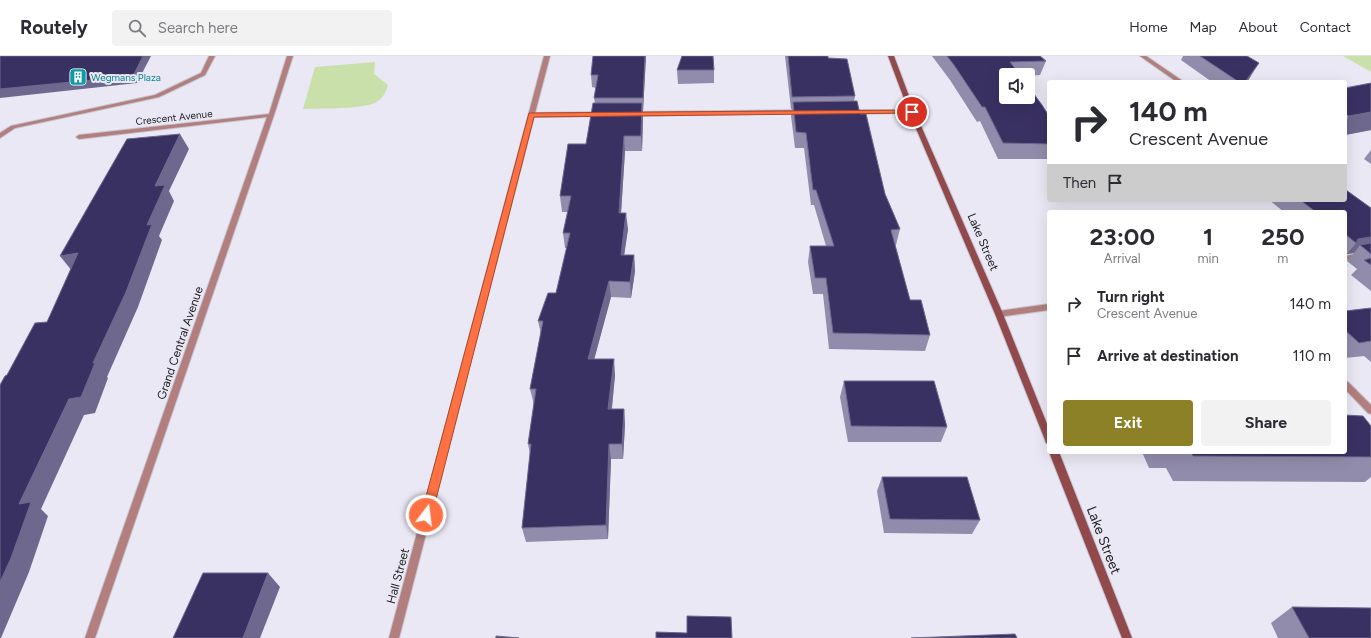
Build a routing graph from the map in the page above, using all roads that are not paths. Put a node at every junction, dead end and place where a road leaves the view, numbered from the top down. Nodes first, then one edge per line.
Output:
1 (212, 56) edge
2 (290, 56) edge
3 (546, 56) edge
4 (891, 56) edge
5 (1143, 56) edge
6 (1178, 80) edge
7 (808, 112) edge
8 (839, 112) edge
9 (912, 112) junction
10 (612, 114) edge
11 (627, 114) edge
12 (271, 115) junction
13 (531, 115) junction
14 (0, 136) edge
15 (79, 137) dead end
16 (1371, 253) edge
17 (1347, 258) edge
18 (1047, 307) edge
19 (1000, 314) junction
20 (1347, 386) edge
21 (1371, 411) edge
22 (1047, 435) edge
23 (1055, 454) edge
24 (90, 638) edge
25 (394, 638) edge
26 (1127, 638) edge

1 - 14 street
2 - 12 street, Grand Central Avenue
3 - 13 street, Hall Street
4 - 9 main road, Lake Street
5 - 6 street
7 - 11 street
8 - 9 street
9 - 19 main road, Lake Street
10 - 13 street
12 - 15 street, Crescent Avenue
12 - 24 street, Grand Central Avenue
13 - 25 street, Hall Street
16 - 17 street
18 - 19 street
19 - 22 main road, Lake Street
20 - 21 street
23 - 26 main road, Lake Street

